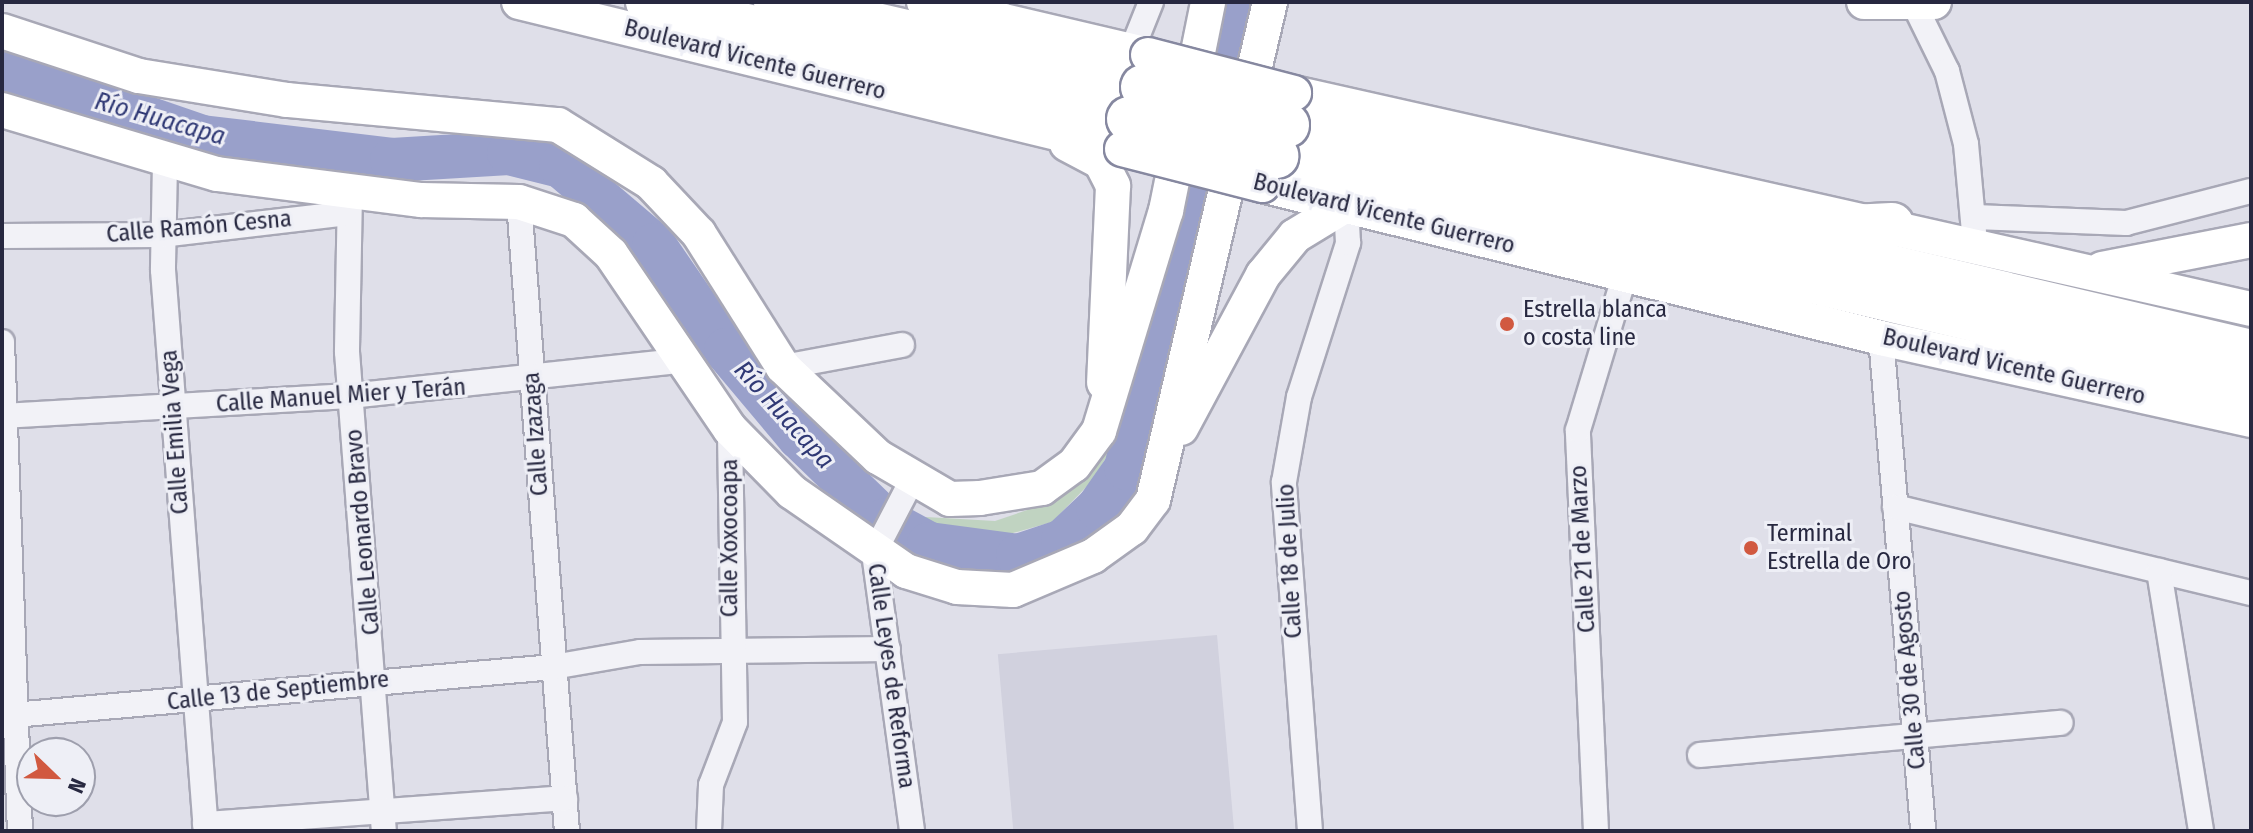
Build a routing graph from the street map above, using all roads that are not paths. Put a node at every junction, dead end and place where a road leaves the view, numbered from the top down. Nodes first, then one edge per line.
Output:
1 (519, 2) edge
2 (648, 2) edge
3 (776, 2) edge
4 (924, 2) edge
5 (1151, 2) edge
6 (1208, 2) edge
7 (1270, 2) edge
8 (1864, 2) edge
9 (1921, 4) edge
10 (2, 31) edge
11 (1135, 92) junction
12 (2, 110) edge
13 (1006, 123) junction
14 (1280, 140) junction
15 (165, 162) junction
16 (2251, 191) edge
17 (519, 202) junction
18 (349, 203) junction
19 (1346, 205) junction
20 (1975, 217) junction
21 (1892, 225) junction
22 (1733, 233) junction
23 (161, 235) junction
24 (2, 236) edge
25 (2251, 240) edge
26 (1974, 251) junction
27 (2091, 271) junction
28 (1625, 274) junction
29 (2251, 309) edge
30 (1881, 338) junction
31 (2, 342) edge
32 (902, 345) dead end
33 (2251, 352) edge
34 (680, 361) junction
35 (783, 367) junction
36 (533, 381) junction
37 (2251, 384) edge
38 (350, 396) junction
39 (173, 409) junction
40 (1106, 412) junction
41 (4, 416) edge
42 (2251, 420) edge
43 (730, 429) junction
44 (1170, 446) junction
45 (911, 482) junction
46 (1895, 507) junction
47 (876, 548) junction
48 (2159, 571) junction
49 (2251, 593) edge
50 (730, 647) junction
51 (888, 649) junction
52 (553, 667) junction
53 (375, 680) junction
54 (194, 701) junction
55 (7, 716) edge
56 (2061, 723) dead end
57 (1915, 740) junction
58 (1700, 755) dead end
59 (565, 798) junction
60 (383, 820) edge
61 (206, 828) edge
62 (20, 831) edge
63 (567, 831) edge
64 (709, 831) edge
65 (912, 831) edge
66 (1310, 831) edge
67 (1596, 831) edge
68 (1923, 831) edge
69 (2201, 831) edge

1 - 13 main road, Boulevard Vicente Guerrero
2 - 11 highway, Boulevard Vicente Guerrero
3 - 11 highway, Boulevard Vicente Guerrero
4 - 11 main road, Boulevard Vicente Guerrero
5 - 11 street
6 - 40 main road
7 - 44 main road
8 - 9 main road
9 - 20 street
10 - 35 main road
11 - 13 main road, Boulevard Vicente Guerrero
11 - 14 highway, Boulevard Vicente Guerrero, bridge
11 - 14 main road, Boulevard Vicente Guerrero, bridge
12 - 15 main road
13 - 40 main road
14 - 19 main road, Boulevard Vicente Guerrero
14 - 21 main road, Boulevard Vicente Guerrero
14 - 22 highway, Boulevard Vicente Guerrero
14 - 37 highway, Boulevard Vicente Guerrero
15 - 18 main road
15 - 23 street, Calle Emilia Vega
16 - 20 street
17 - 18 main road
17 - 34 main road
17 - 36 street, Calle Izazaga
18 - 23 street, Calle Ramón Cesna
18 - 38 street, Calle Leonardo Bravo
19 - 28 main road, Boulevard Vicente Guerrero
19 - 44 main road
19 - 66 street, Calle 18 de Julio
20 - 26 street
21 - 22 highway
21 - 26 main road, Boulevard Vicente Guerrero
22 - 33 highway, Boulevard Vicente Guerrero
23 - 24 street, Calle Ramón Cesna
23 - 39 street, Calle Emilia Vega
25 - 27 main road
26 - 27 main road, Boulevard Vicente Guerrero
27 - 29 main road, Boulevard Vicente Guerrero
28 - 30 main road, Boulevard Vicente Guerrero
28 - 67 street, Calle 21 de Marzo
30 - 42 main road, Boulevard Vicente Guerrero
30 - 46 street, Calle 30 de Agosto
31 - 41 street
32 - 35 street
34 - 36 street, Calle Manuel Mier y Terán
34 - 43 main road
35 - 45 main road
36 - 38 street, Calle Manuel Mier y Terán
36 - 52 street, Calle Izazaga
38 - 39 street, Calle Manuel Mier y Terán
38 - 53 street, Calle Leonardo Bravo
39 - 41 street, Calle Manuel Mier y Terán
39 - 54 street, Calle Emilia Vega
40 - 45 main road
41 - 55 street
43 - 47 main road
43 - 50 street, Calle Xoxocoapa
44 - 47 main road
45 - 47 street, Calle Leyes de Reforma
46 - 48 street
46 - 57 street, Calle 30 de Agosto
47 - 51 street, Calle Leyes de Reforma
48 - 49 street
48 - 69 street
50 - 51 street
50 - 52 street, Calle 13 de Septiembre
50 - 64 street, Calle Xoxocoapa
51 - 65 street, Calle Leyes de Reforma
52 - 53 street, Calle 13 de Septiembre
52 - 59 street, Calle Izazaga
53 - 54 street, Calle 13 de Septiembre
53 - 60 street, Calle Leonardo Bravo
54 - 55 street, Calle 13 de Septiembre
54 - 61 street, Calle Emilia Vega
55 - 62 street
56 - 57 street
57 - 58 street
57 - 68 street, Calle 30 de Agosto
59 - 60 street
59 - 63 street, Calle Izazaga
60 - 61 street

